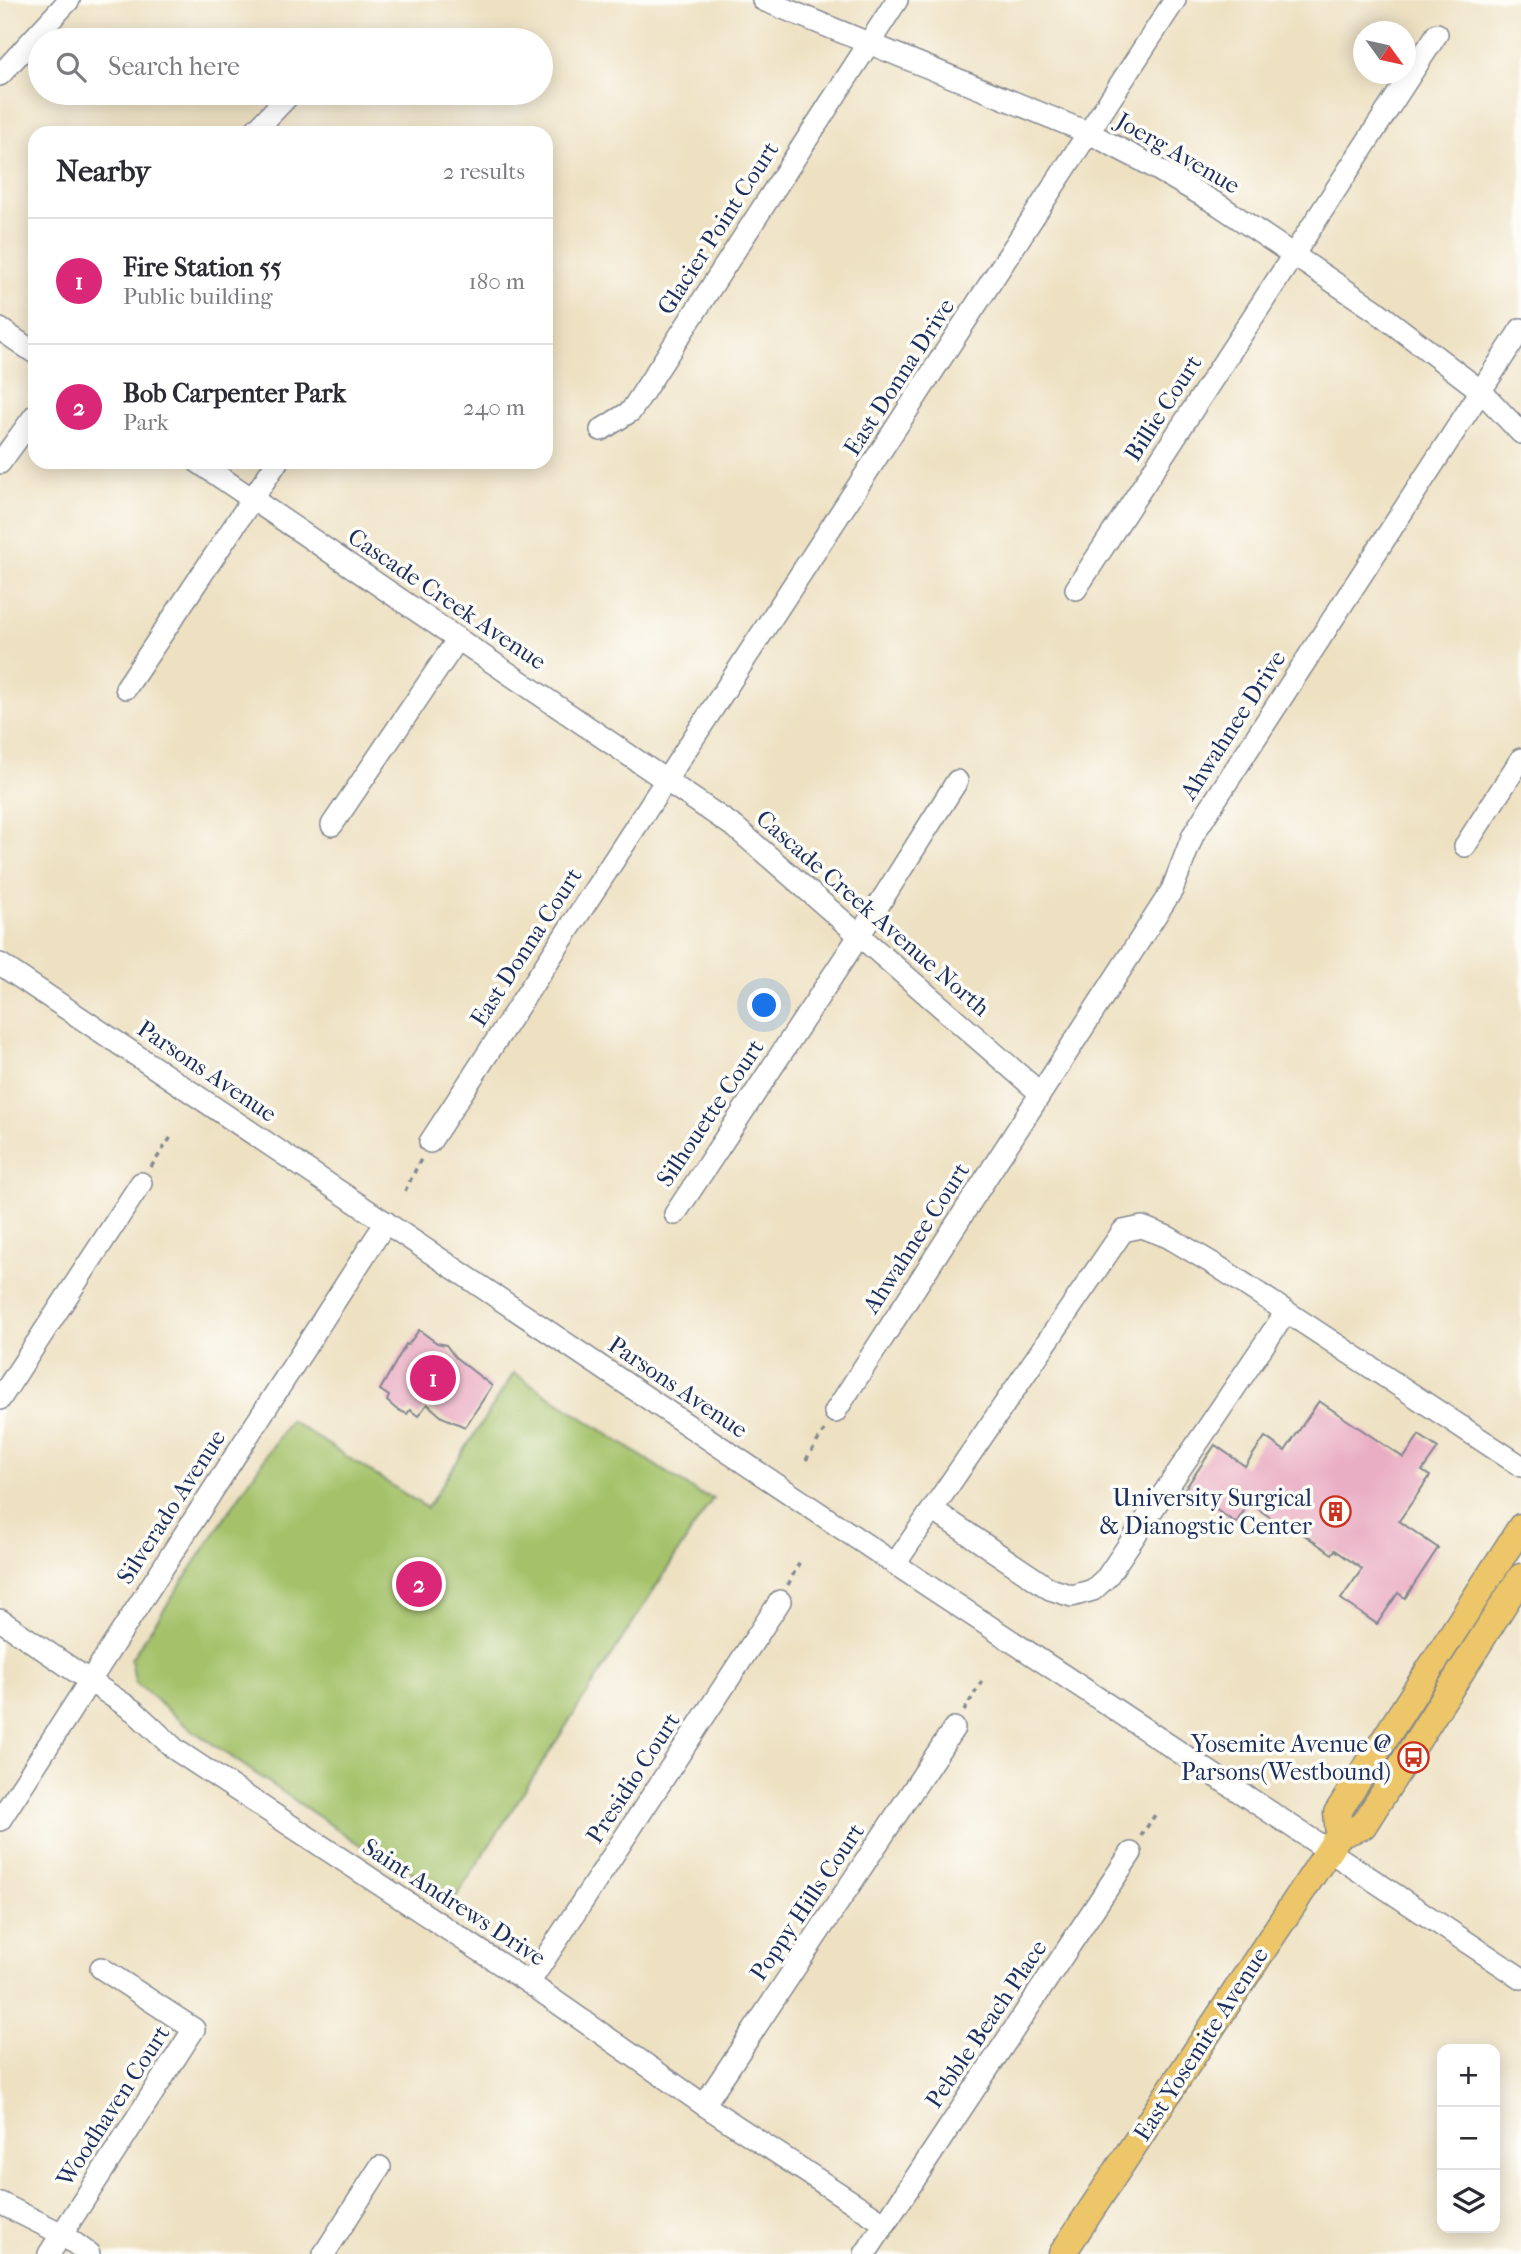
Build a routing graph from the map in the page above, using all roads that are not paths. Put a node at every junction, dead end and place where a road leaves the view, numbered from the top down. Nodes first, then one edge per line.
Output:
1 (68, 0) edge
2 (763, 0) edge
3 (897, 0) edge
4 (1175, 0) edge
5 (43, 28) edge
6 (1437, 34) dead end
7 (869, 43) junction
8 (28, 44) edge
9 (0, 75) edge
10 (280, 105) edge
11 (260, 126) edge
12 (1089, 133) junction
13 (1293, 255) junction
14 (1521, 329) edge
15 (0, 330) edge
16 (28, 349) edge
17 (1481, 391) junction
18 (28, 425) edge
19 (601, 430) dead end
20 (1521, 433) edge
21 (0, 463) edge
22 (209, 469) edge
23 (272, 469) edge
24 (253, 498) junction
25 (1076, 589) dead end
26 (458, 639) junction
27 (126, 688) dead end
28 (1521, 759) edge
29 (666, 781) junction
30 (957, 781) dead end
31 (332, 825) dead end
32 (1465, 846) dead end
33 (859, 936) junction
34 (0, 964) edge
35 (1040, 1093) junction
36 (430, 1142) road end
37 (141, 1183) road end
38 (675, 1214) dead end
39 (386, 1222) junction
40 (1286, 1312) junction
41 (0, 1399) edge
42 (835, 1412) road end
43 (1521, 1466) edge
44 (933, 1510) junction
45 (1521, 1527) edge
46 (895, 1564) junction
47 (1521, 1577) edge
48 (780, 1601) road end
49 (0, 1620) edge
50 (91, 1680) junction
51 (954, 1728) road end
52 (0, 1820) edge
53 (1334, 1843) junction
54 (1131, 1853) road end
55 (101, 1968) dead end
56 (1521, 1978) edge
57 (529, 1983) junction
58 (704, 2105) junction
59 (380, 2166) dead end
60 (0, 2203) edge
61 (884, 2223) junction
62 (61, 2234) junction
63 (49, 2254) edge
64 (89, 2254) edge
65 (324, 2254) edge
66 (865, 2254) edge
67 (1062, 2254) edge

1 - 5 street
2 - 7 street, Joerg Avenue
3 - 7 street, Glacier Point Court
4 - 12 street, East Donna Drive
6 - 13 street, Billie Court
7 - 12 street, Joerg Avenue
7 - 19 street, Glacier Point Court
8 - 9 street
10 - 11 street
12 - 13 street, Joerg Avenue
12 - 29 street, East Donna Drive
13 - 17 street, Joerg Avenue
13 - 25 street, Billie Court
14 - 17 street, Ahwahnee Drive
15 - 16 street
17 - 20 street, Joerg Avenue
17 - 35 street, Ahwahnee Drive
18 - 21 street
22 - 24 street, Cascade Creek Avenue
23 - 24 street
24 - 26 street, Cascade Creek Avenue
24 - 27 street
26 - 29 street, Cascade Creek Avenue
26 - 31 street
28 - 32 street
29 - 33 street, Cascade Creek Avenue North
29 - 36 street, East Donna Court
30 - 33 street, Silhouette Court
33 - 35 street, Cascade Creek Avenue North
33 - 38 street, Silhouette Court
34 - 39 street, Parsons Avenue
35 - 42 street, Ahwahnee Court
37 - 41 street
39 - 46 street, Parsons Avenue
39 - 50 street, Silverado Avenue
40 - 43 street
40 - 44 street
40 - 44 street
44 - 46 street
45 - 53 main road, East Yosemite Avenue
46 - 53 street, Parsons Avenue
47 - 53 main road, East Yosemite Avenue
48 - 57 street, Presidio Court
49 - 50 street, Saint Andrews Drive
50 - 52 street, Silverado Avenue
50 - 57 street, Saint Andrews Drive
51 - 58 street, Poppy Hills Court
53 - 56 street, Parsons Avenue
53 - 67 main road, East Yosemite Avenue
54 - 61 street, Pebble Beach Place
55 - 62 street, Woodhaven Court
57 - 58 street, Saint Andrews Drive
58 - 61 street, Saint Andrews Drive
59 - 65 street
60 - 62 street
61 - 66 street, Pebble Beach Place
62 - 63 street
62 - 64 street

